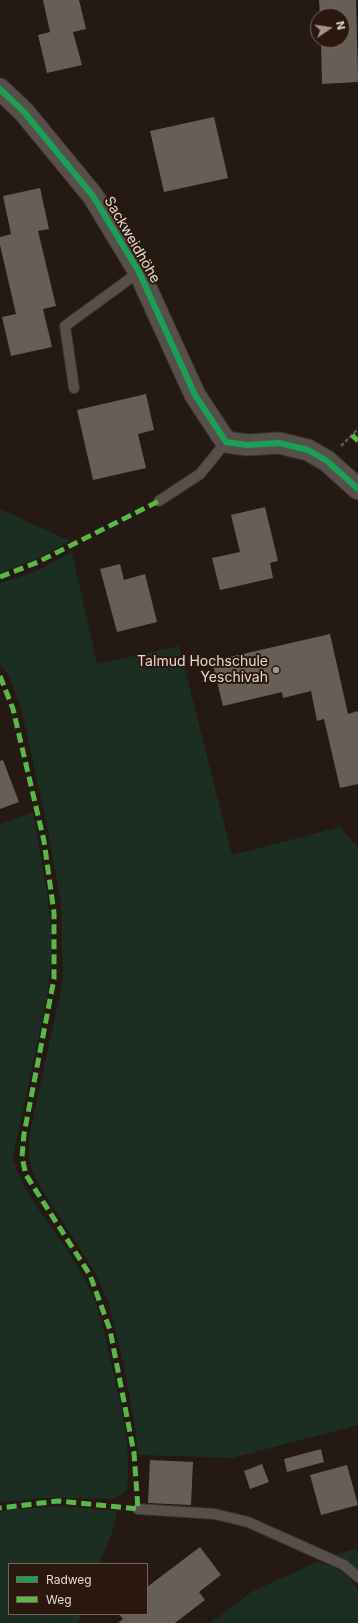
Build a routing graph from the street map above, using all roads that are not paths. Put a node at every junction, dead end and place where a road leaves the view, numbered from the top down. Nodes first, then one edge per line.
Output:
1 (0, 89) edge
2 (139, 272) junction
3 (74, 388) dead end
4 (226, 442) junction
5 (358, 489) edge
6 (159, 501) dead end
7 (138, 1509) dead end
8 (358, 1577) edge

1 - 2 street, Sackweidhöhe
2 - 3 lane
2 - 4 street, Sackweidhöhe
4 - 5 street
4 - 6 lane
7 - 8 lane

